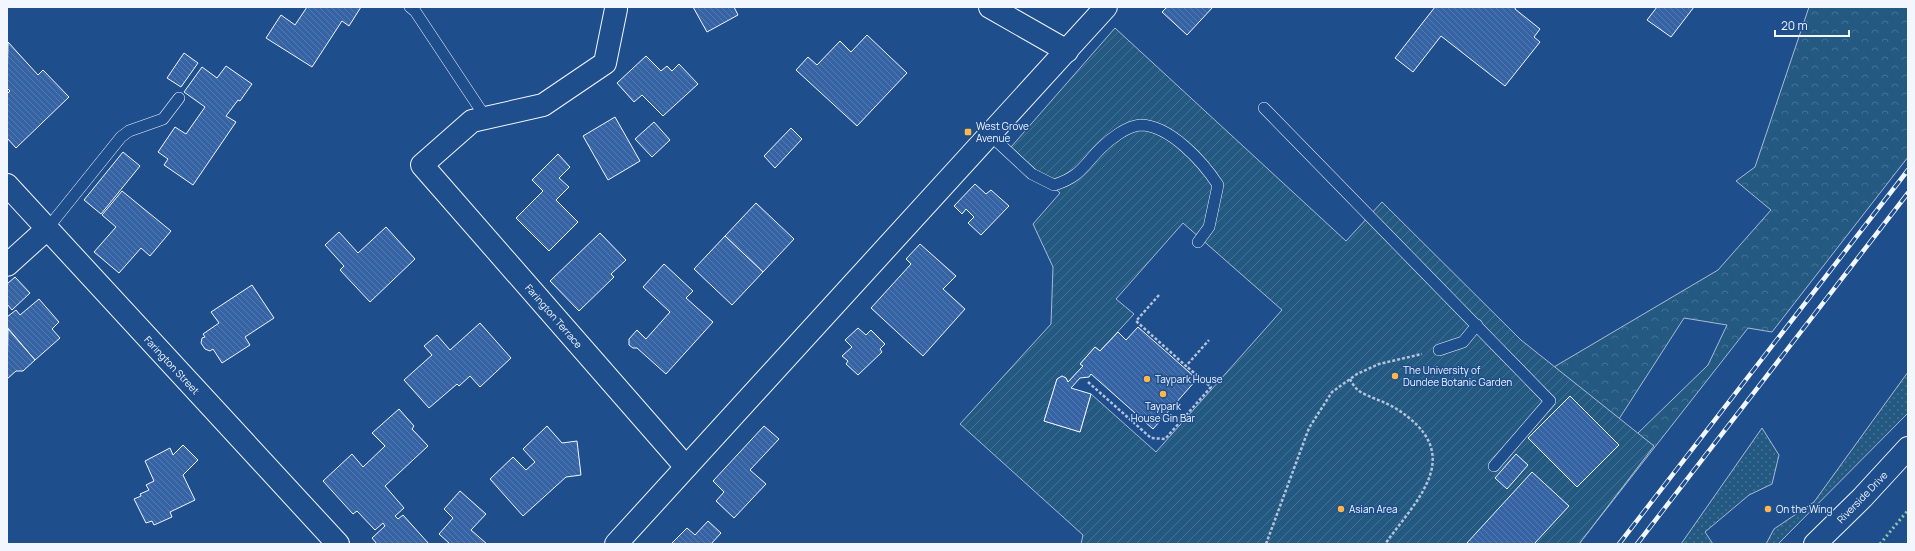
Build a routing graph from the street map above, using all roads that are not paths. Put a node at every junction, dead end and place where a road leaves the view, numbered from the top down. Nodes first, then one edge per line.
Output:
1 (410, 7) edge
2 (990, 7) edge
3 (1106, 7) edge
4 (616, 9) dead end
5 (1067, 51) junction
6 (179, 98) dead end
7 (1264, 108) dead end
8 (486, 118) junction
9 (990, 135) junction
10 (7, 185) edge
11 (47, 229) junction
12 (1198, 242) dead end
13 (7, 265) edge
14 (1477, 325) junction
15 (1439, 350) road end
16 (1908, 448) edge
17 (1494, 466) dead end
18 (686, 467) junction
19 (338, 544) edge
20 (616, 544) edge
21 (1815, 544) edge

1 - 8 lane
2 - 5 street
3 - 5 street
4 - 8 street
5 - 9 street
6 - 11 lane
7 - 14 lane
8 - 18 street, Farington Terrace
9 - 12 lane
9 - 18 street
10 - 11 street, Farington Street
11 - 13 street
11 - 19 street, Farington Street
14 - 15 lane
14 - 17 lane
16 - 21 street, Riverside Drive
18 - 20 street

